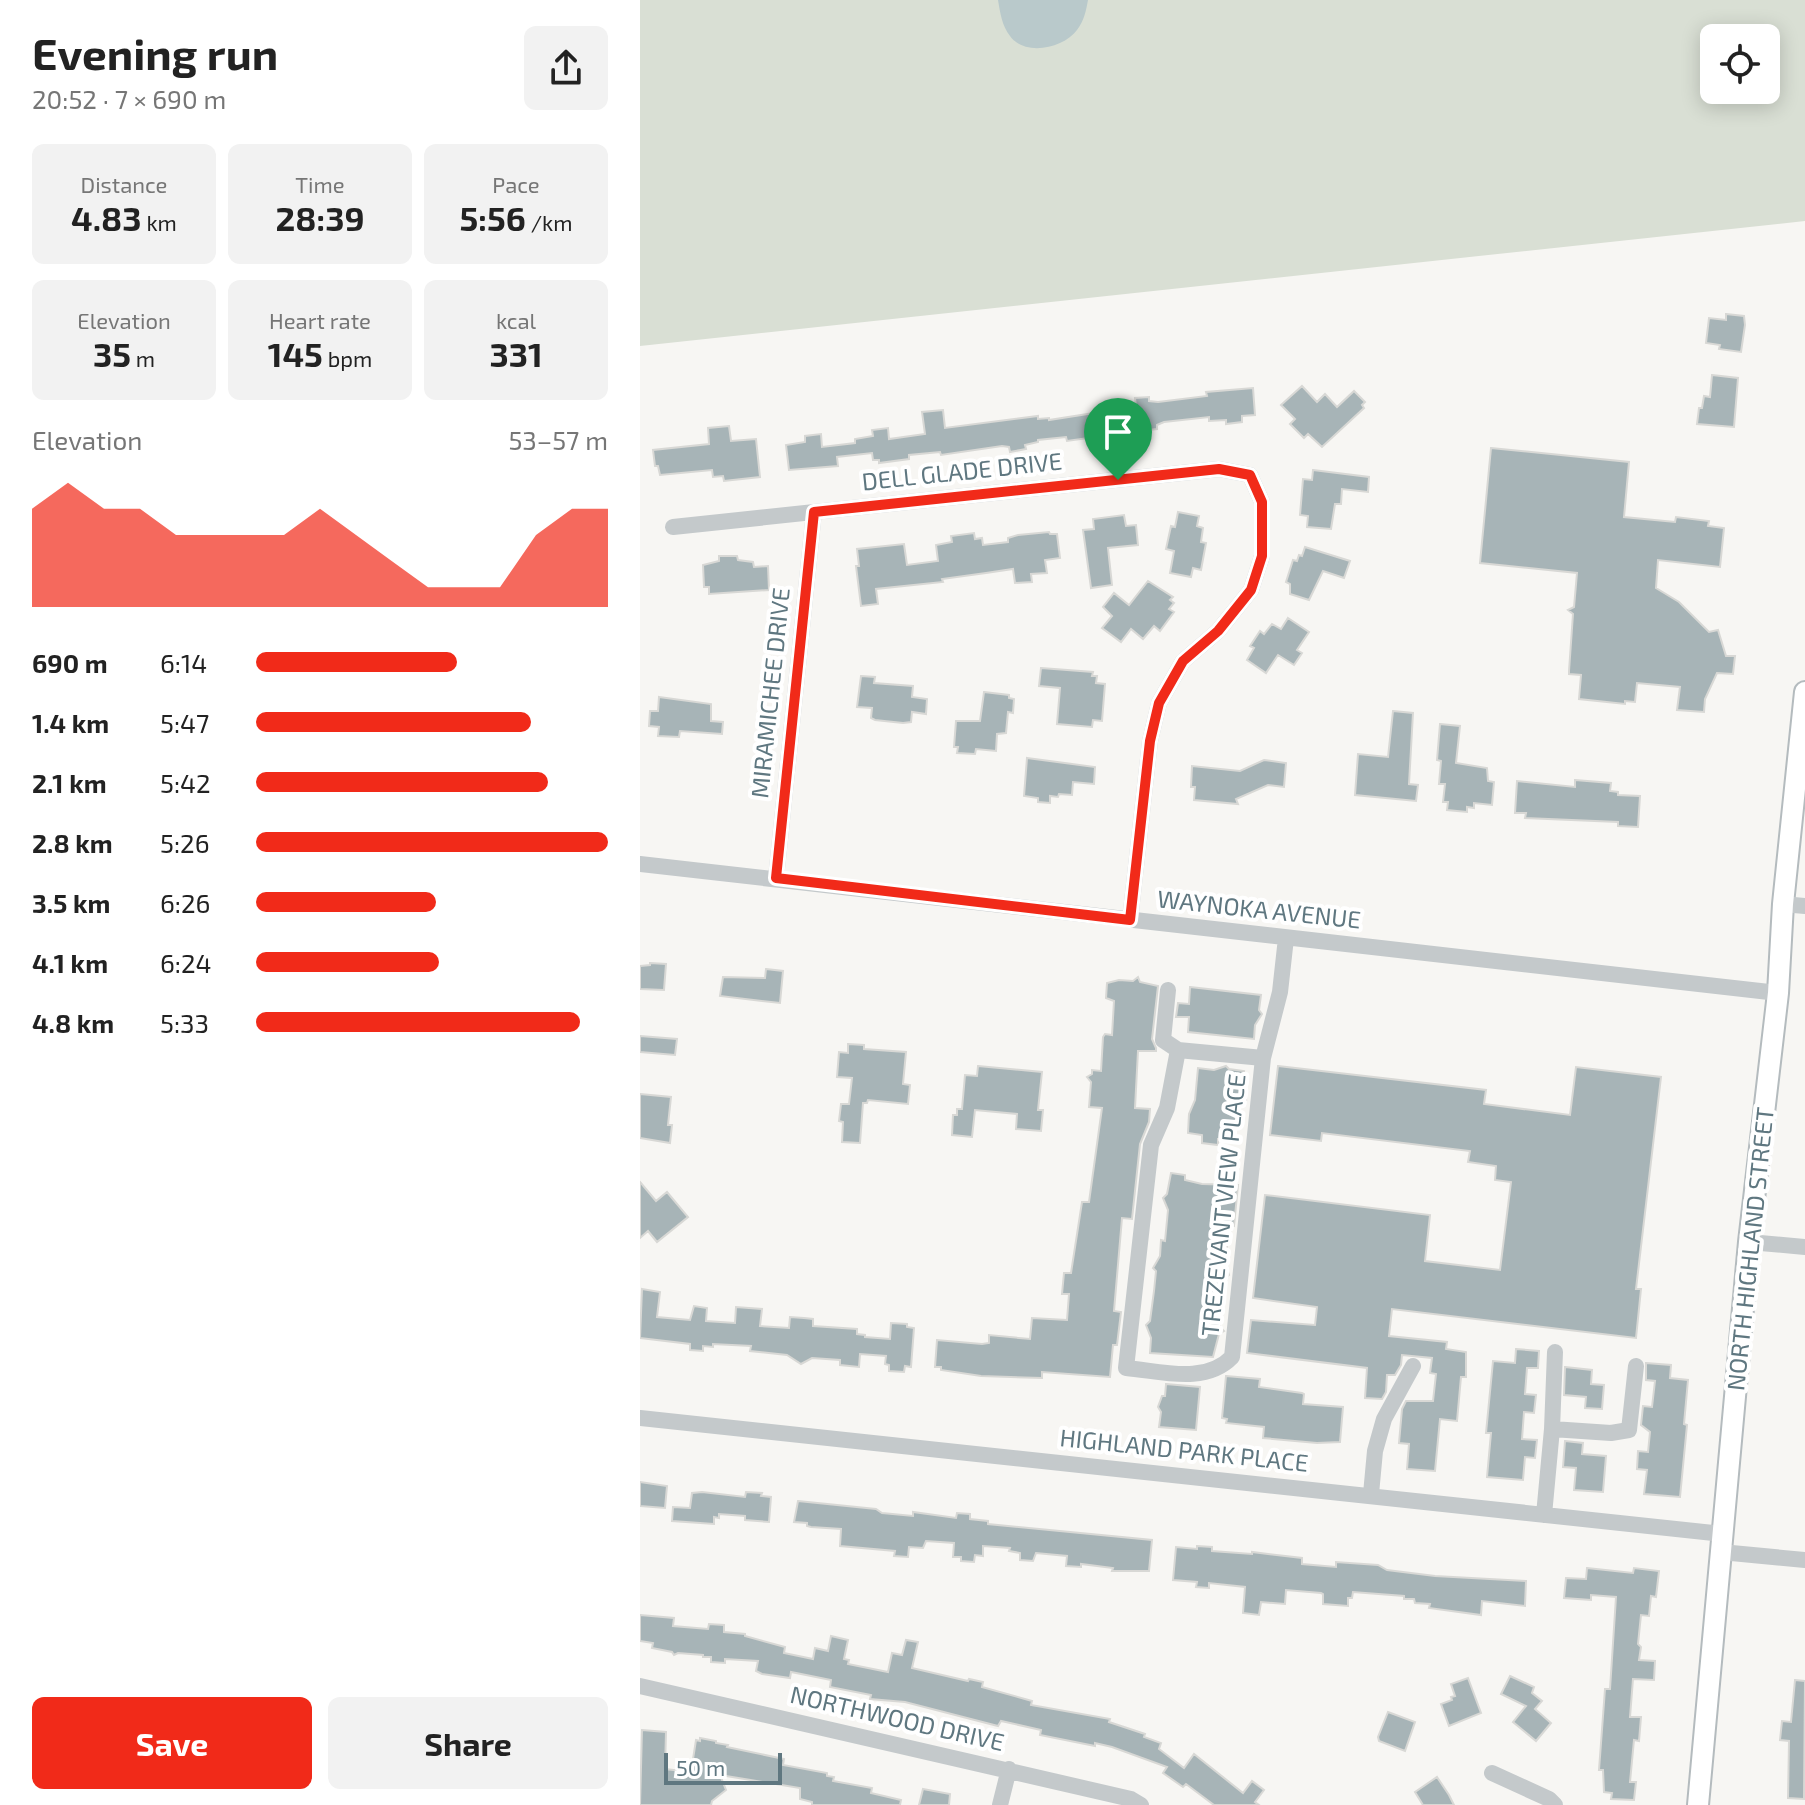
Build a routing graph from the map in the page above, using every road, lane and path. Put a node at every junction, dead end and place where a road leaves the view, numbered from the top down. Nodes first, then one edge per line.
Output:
1 (814, 512) junction
2 (673, 527) dead end
3 (1805, 692) edge
4 (640, 864) edge
5 (776, 878) junction
6 (1783, 904) junction
7 (1805, 906) edge
8 (1130, 920) junction
9 (1286, 938) junction
10 (1168, 990) dead end
11 (1778, 993) junction
12 (1178, 1050) junction
13 (1263, 1058) junction
14 (1749, 1242) junction
15 (1805, 1247) edge
16 (1555, 1352) dead end
17 (1413, 1366) dead end
18 (1636, 1366) dead end
19 (640, 1418) edge
20 (1552, 1429) junction
21 (1371, 1494) junction
22 (1544, 1515) junction
23 (1722, 1543) junction
24 (1805, 1560) edge
25 (640, 1686) edge
26 (1009, 1769) junction
27 (1492, 1773) dead end
28 (1000, 1805) edge
29 (1141, 1805) edge
30 (1555, 1805) edge
31 (1698, 1805) edge

1 - 2 street, DELL GLADE DRIVE
1 - 5 street, MIRAMICHEE DRIVE
1 - 8 street, DELL GLADE DRIVE
3 - 6 main road, NORTH HIGHLAND STREET
4 - 5 street, WAYNOKA AVENUE
5 - 8 street, WAYNOKA AVENUE
6 - 7 street
6 - 11 main road, NORTH HIGHLAND STREET
8 - 9 street, WAYNOKA AVENUE
9 - 11 street, WAYNOKA AVENUE
9 - 13 street, TREZEVANT VIEW PLACE
10 - 12 street
11 - 14 main road, NORTH HIGHLAND STREET
12 - 13 street
12 - 13 street, TREZEVANT VIEW PLACE
14 - 15 street
14 - 23 main road, NORTH HIGHLAND STREET
16 - 20 street
17 - 21 street
18 - 20 street
19 - 21 street, HIGHLAND PARK PLACE
20 - 22 street
21 - 22 street, HIGHLAND PARK PLACE
22 - 23 street, HIGHLAND PARK PLACE
23 - 24 street, HIGHLAND PARK PLACE
23 - 31 main road, NORTH HIGHLAND STREET
25 - 26 street, NORTHWOOD DRIVE
26 - 28 street
26 - 29 street, NORTHWOOD DRIVE
27 - 30 street

